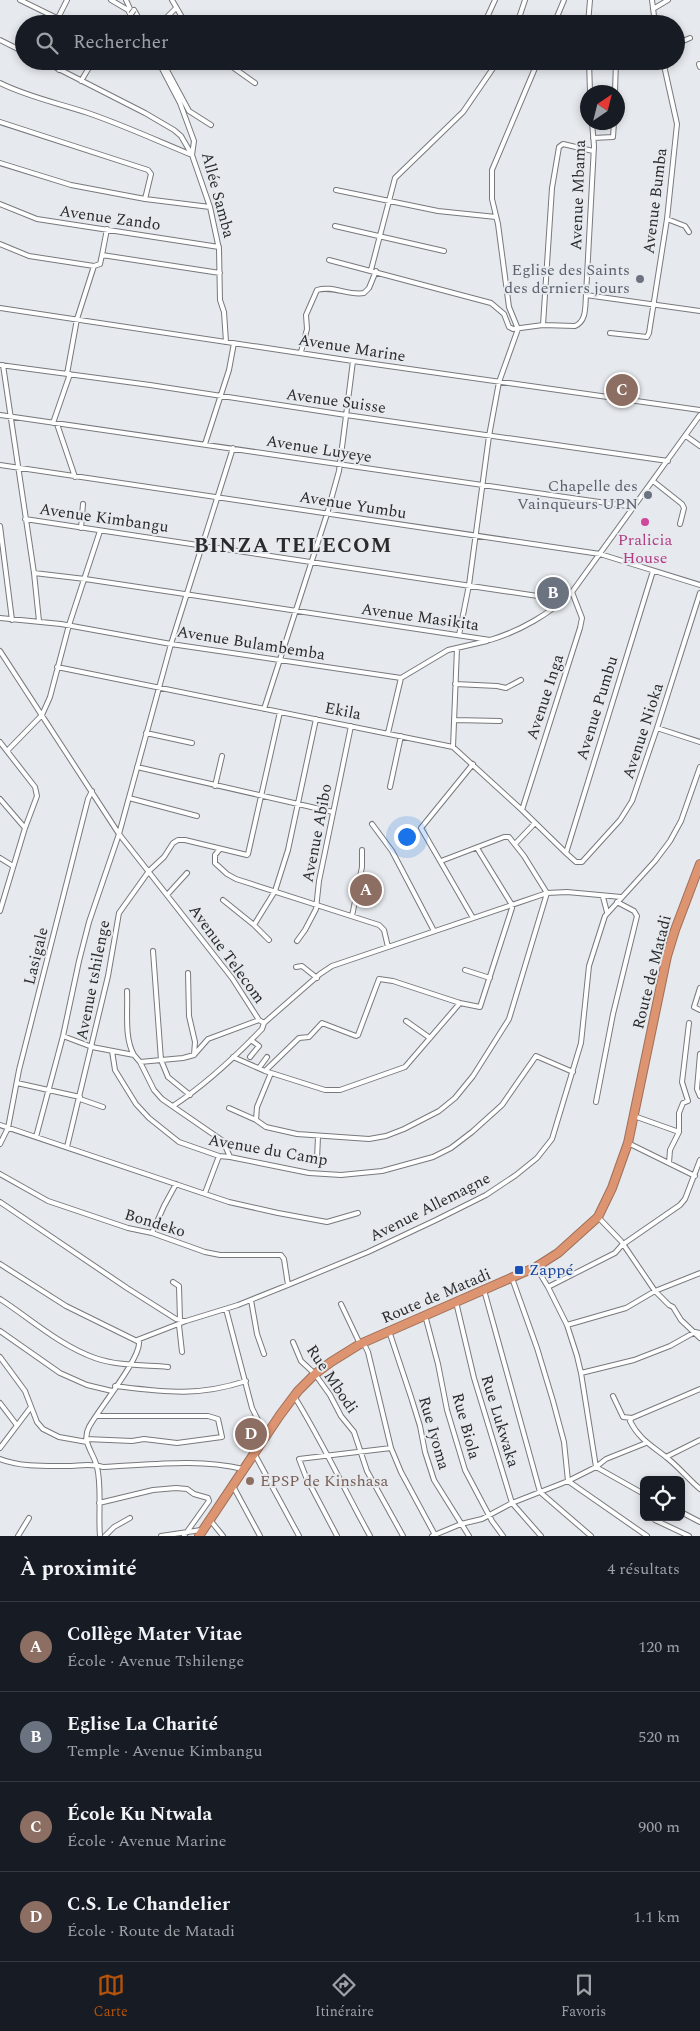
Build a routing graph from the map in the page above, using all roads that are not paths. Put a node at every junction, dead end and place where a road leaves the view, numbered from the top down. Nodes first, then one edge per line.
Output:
1 (20, 0) edge
2 (66, 0) edge
3 (112, 0) edge
4 (126, 0) edge
5 (172, 0) edge
6 (495, 0) edge
7 (525, 0) edge
8 (564, 0) edge
9 (590, 0) edge
10 (652, 0) edge
11 (668, 0) edge
12 (176, 8) junction
13 (654, 9) junction
14 (132, 12) junction
15 (52, 15) edge
16 (59, 15) edge
17 (133, 15) edge
18 (133, 15) edge
19 (134, 15) edge
20 (169, 15) edge
21 (180, 15) edge
22 (488, 15) edge
23 (521, 15) edge
24 (558, 15) edge
25 (589, 15) edge
26 (655, 15) edge
27 (690, 38) dead end
28 (0, 40) edge
29 (685, 40) edge
30 (15, 48) edge
31 (59, 70) edge
32 (88, 70) edge
33 (164, 70) edge
34 (165, 70) edge
35 (237, 70) edge
36 (492, 70) edge
37 (534, 70) edge
38 (589, 70) edge
39 (616, 70) edge
40 (665, 70) edge
41 (81, 81) junction
42 (0, 83) edge
43 (255, 83) dead end
44 (590, 85) edge
45 (615, 85) edge
46 (0, 122) edge
47 (211, 125) dead end
48 (592, 130) edge
49 (613, 130) edge
50 (593, 138) junction
51 (593, 151) junction
52 (192, 155) junction
53 (0, 163) edge
54 (336, 190) dead end
55 (145, 199) junction
56 (388, 201) junction
57 (0, 204) edge
58 (210, 207) junction
59 (496, 217) junction
60 (667, 219) junction
61 (335, 226) dead end
62 (107, 229) junction
63 (689, 232) dead end
64 (378, 236) junction
65 (0, 244) edge
66 (219, 247) junction
67 (444, 250) dead end
68 (102, 255) junction
69 (329, 260) dead end
70 (94, 266) junction
71 (371, 270) junction
72 (376, 271) junction
73 (220, 273) junction
74 (586, 295) junction
75 (653, 304) junction
76 (0, 308) edge
77 (700, 311) edge
78 (77, 319) junction
79 (543, 325) junction
80 (518, 329) junction
81 (610, 333) dead end
82 (226, 342) junction
83 (234, 343) junction
84 (301, 352) junction
85 (353, 361) junction
86 (2, 365) edge
87 (68, 374) junction
88 (499, 382) junction
89 (220, 396) junction
90 (700, 410) edge
91 (700, 414) edge
92 (0, 415) edge
93 (346, 416) junction
94 (11, 417) junction
95 (55, 423) junction
96 (489, 436) junction
97 (686, 436) junction
98 (204, 444) junction
99 (700, 446) edge
100 (233, 448) junction
101 (668, 461) junction
102 (0, 465) edge
103 (339, 465) junction
104 (19, 466) junction
105 (75, 476) junction
106 (653, 481) junction
107 (483, 485) junction
108 (216, 497) junction
109 (83, 504) dead end
110 (634, 507) junction
111 (328, 514) junction
112 (25, 519) junction
113 (680, 524) dead end
114 (0, 526) edge
115 (81, 528) junction
116 (100, 531) junction
117 (476, 536) junction
118 (202, 545) junction
119 (600, 554) junction
120 (312, 562) junction
121 (653, 571) junction
122 (34, 573) junction
123 (84, 579) junction
124 (700, 584) edge
125 (469, 585) junction
126 (572, 592) junction
127 (700, 593) edge
128 (187, 595) junction
129 (564, 600) junction
130 (295, 611) junction
131 (0, 618) edge
132 (12, 620) junction
133 (39, 621) junction
134 (69, 626) junction
135 (459, 635) junction
136 (490, 640) junction
137 (171, 644) junction
138 (456, 648) junction
139 (0, 651) edge
140 (280, 660) junction
141 (57, 667) junction
142 (401, 678) junction
143 (521, 680) dead end
144 (455, 684) junction
145 (158, 688) junction
146 (264, 709) junction
147 (280, 712) junction
148 (42, 715) junction
149 (316, 719) junction
150 (454, 720) junction
151 (500, 721) dead end
152 (351, 726) junction
153 (657, 728) junction
154 (146, 733) junction
155 (388, 733) junction
156 (401, 736) junction
157 (0, 742) edge
158 (700, 742) edge
159 (192, 743) dead end
160 (453, 747) junction
161 (7, 751) junction
162 (222, 756) dead end
163 (473, 764) junction
164 (137, 767) junction
165 (700, 767) edge
166 (215, 786) junction
167 (390, 787) dead end
168 (92, 791) junction
169 (260, 796) junction
170 (129, 798) junction
171 (0, 799) edge
172 (297, 805) junction
173 (522, 810) junction
174 (333, 812) junction
175 (197, 816) dead end
176 (372, 824) dead end
177 (535, 824) junction
178 (25, 828) junction
179 (119, 834) junction
180 (515, 844) junction
181 (477, 848) junction
182 (220, 850) junction
183 (362, 850) dead end
184 (566, 853) junction
185 (0, 858) edge
186 (441, 861) junction
187 (582, 862) joint
188 (700, 864) edge
189 (14, 866) junction
190 (149, 872) junction
191 (187, 874) dead end
192 (698, 876) edge
193 (275, 891) junction
194 (547, 893) junction
195 (2, 894) edge
196 (168, 895) junction
197 (603, 897) junction
198 (622, 897) junction
199 (223, 900) dead end
200 (617, 902) junction
201 (316, 904) junction
202 (512, 905) junction
203 (0, 911) edge
204 (606, 912) junction
205 (352, 916) junction
206 (473, 918) junction
207 (254, 924) junction
208 (434, 931) junction
209 (269, 940) dead end
210 (297, 941) dead end
211 (388, 948) junction
212 (153, 951) dead end
213 (296, 967) dead end
214 (464, 970) dead end
215 (188, 973) dead end
216 (316, 978) junction
217 (490, 978) junction
218 (700, 988) edge
219 (127, 991) dead end
220 (460, 1003) junction
221 (700, 1010) edge
222 (259, 1020) junction
223 (406, 1021) dead end
224 (689, 1023) dead end
225 (264, 1024) junction
226 (63, 1036) junction
227 (430, 1038) junction
228 (251, 1040) junction
229 (195, 1042) junction
230 (204, 1042) junction
231 (92, 1046) junction
232 (112, 1050) junction
233 (700, 1054) edge
234 (134, 1055) junction
235 (194, 1055) junction
236 (233, 1057) junction
237 (250, 1057) dead end
238 (267, 1057) dead end
239 (161, 1060) junction
240 (140, 1062) junction
241 (259, 1068) junction
242 (265, 1071) junction
243 (573, 1072) junction
244 (271, 1073) junction
245 (17, 1083) junction
246 (48, 1088) junction
247 (190, 1095) junction
248 (700, 1096) edge
249 (80, 1098) junction
250 (596, 1102) dead end
251 (173, 1106) junction
252 (103, 1107) dead end
253 (229, 1108) dead end
254 (634, 1116) junction
255 (256, 1120) junction
256 (0, 1125) edge
257 (8, 1128) junction
258 (678, 1132) junction
259 (36, 1137) junction
260 (318, 1137) junction
261 (628, 1143) junction
262 (0, 1144) edge
263 (67, 1147) junction
264 (219, 1156) junction
265 (230, 1157) junction
266 (700, 1160) edge
267 (307, 1161) dead end
268 (670, 1163) junction
269 (0, 1174) edge
270 (695, 1176) junction
271 (176, 1184) junction
272 (204, 1194) junction
273 (0, 1202) edge
274 (358, 1213) dead end
275 (598, 1217) junction
276 (152, 1233) junction
277 (622, 1244) junction
278 (0, 1264) edge
279 (536, 1267) junction
280 (700, 1273) edge
281 (512, 1278) junction
282 (173, 1282) dead end
283 (288, 1286) junction
284 (548, 1287) junction
285 (484, 1290) junction
286 (655, 1291) junction
287 (0, 1299) edge
288 (251, 1300) junction
289 (456, 1302) junction
290 (341, 1304) dead end
291 (226, 1309) junction
292 (425, 1315) junction
293 (180, 1323) junction
294 (567, 1324) junction
295 (0, 1331) edge
296 (389, 1331) junction
297 (698, 1332) edge
298 (700, 1338) edge
299 (137, 1340) junction
300 (293, 1342) dead end
301 (361, 1343) junction
302 (182, 1352) dead end
303 (264, 1354) dead end
304 (0, 1357) edge
305 (130, 1364) junction
306 (168, 1367) dead end
307 (581, 1373) junction
308 (315, 1374) junction
309 (246, 1381) junction
310 (115, 1386) junction
311 (700, 1389) edge
312 (112, 1391) junction
313 (294, 1396) junction
314 (613, 1396) dead end
315 (0, 1403) edge
316 (31, 1406) junction
317 (96, 1416) junction
318 (632, 1418) junction
319 (16, 1424) junction
320 (268, 1433) junction
321 (700, 1440) edge
322 (86, 1441) junction
323 (646, 1443) junction
324 (0, 1448) edge
325 (391, 1448) junction
326 (360, 1451) junction
327 (254, 1453) junction
328 (329, 1456) junction
329 (666, 1457) junction
330 (0, 1458) edge
331 (97, 1465) junction
332 (596, 1467) junction
333 (243, 1469) junction
334 (568, 1481) junction
335 (233, 1486) junction
336 (700, 1489) edge
337 (540, 1492) junction
338 (640, 1492) edge
339 (98, 1503) junction
340 (512, 1504) junction
341 (685, 1514) edge
342 (489, 1515) junction
343 (29, 1518) dead end
344 (130, 1518) dead end
345 (210, 1520) junction
346 (657, 1521) edge
347 (700, 1522) edge
348 (461, 1524) junction
349 (202, 1533) edge
350 (185, 1535) edge
351 (18, 1536) edge
352 (100, 1536) edge
353 (105, 1536) edge
354 (161, 1536) edge
355 (223, 1536) edge
356 (260, 1536) edge
357 (299, 1536) edge
358 (337, 1536) edge
359 (370, 1536) edge
360 (403, 1536) edge
361 (434, 1536) edge
362 (469, 1536) edge
363 (503, 1536) edge
364 (541, 1536) edge
365 (591, 1536) edge
366 (647, 1536) edge
367 (689, 1536) edge

1 - 15 street
2 - 16 street
3 - 14 street
4 - 18 street
5 - 12 street
6 - 22 street
7 - 23 street
8 - 24 street
9 - 25 street
10 - 13 street
11 - 13 street
12 - 20 street
12 - 21 street
13 - 26 street
14 - 17 street
14 - 19 street
27 - 29 street
28 - 30 street
31 - 41 street
32 - 41 street
33 - 52 street, Allée Samba
34 - 47 street
35 - 43 street
36 - 56 street
37 - 59 street
38 - 44 street
39 - 45 street
40 - 60 street, Avenue Bumba
41 - 52 street
42 - 52 street
46 - 55 street
48 - 50 street, Avenue Mbama
49 - 50 street
50 - 51 street, Avenue Mbama
51 - 74 street, Avenue Mbama
51 - 79 street
52 - 58 street, Allée Samba
53 - 55 street
54 - 56 street
55 - 58 street
56 - 59 street
56 - 64 street
57 - 62 street, Avenue Zando
58 - 66 street, Allée Samba
59 - 80 street
60 - 63 street
60 - 75 street, Avenue Bumba
61 - 64 street
62 - 66 street, Avenue Zando
62 - 68 street
64 - 67 street
64 - 71 street
65 - 70 street
66 - 73 street, Allée Samba
68 - 70 street
68 - 73 street
69 - 71 street
70 - 78 street
71 - 72 street
72 - 80 street
72 - 84 street
73 - 82 street, Allée Samba
74 - 75 street
74 - 79 street, Avenue Mbama
75 - 77 street
75 - 81 street, Avenue Bumba
76 - 78 street, Avenue Marine
78 - 82 street, Avenue Marine
78 - 87 street
79 - 80 street, Avenue Mbama
80 - 88 street
82 - 83 street, Avenue Marine
83 - 84 street, Avenue Marine
83 - 89 street
84 - 85 street, Avenue Marine
85 - 88 street, Avenue Marine
85 - 93 street
86 - 87 street, Avenue Suisse
86 - 94 street
87 - 89 street, Avenue Suisse
87 - 95 street
88 - 90 street, Avenue Marine
88 - 96 street
89 - 93 street, Avenue Suisse
89 - 98 street
91 - 97 street, Avenue Masikita
92 - 94 street, Avenue Luyeye
93 - 96 street, Avenue Suisse
93 - 103 street
94 - 95 street, Avenue Luyeye
94 - 104 street
95 - 98 street, Avenue Luyeye
95 - 105 street
96 - 101 street, Avenue Suisse
96 - 107 street
97 - 99 street
97 - 101 street, Avenue Masikita
98 - 100 street, Avenue Luyeye
100 - 103 street, Avenue Luyeye
100 - 108 street
101 - 106 street, Avenue Masikita
102 - 104 street, Avenue Yumbu
103 - 107 street, Avenue Luyeye
103 - 111 street
104 - 105 street, Avenue Yumbu
104 - 112 street
105 - 108 street, Avenue Yumbu
106 - 110 street, Avenue Masikita
106 - 113 street
107 - 110 street, Avenue Luyeye
107 - 117 street
108 - 111 street, Avenue Yumbu
108 - 118 street
109 - 115 street
110 - 119 street, Avenue Masikita
111 - 117 street, Avenue Yumbu
111 - 120 street
112 - 115 street, Avenue Kimbangu
112 - 122 street
114 - 132 street
115 - 116 street, Avenue Kimbangu
116 - 118 street, Avenue Kimbangu
116 - 123 street
117 - 119 street, Avenue Yumbu
117 - 125 street
118 - 120 street, Avenue Kimbangu
118 - 128 street
119 - 121 street, Avenue Yumbu
119 - 126 street, Avenue Masikita
120 - 125 street, Avenue Kimbangu
120 - 130 street
121 - 124 street, Avenue Yumbu
121 - 184 street, Avenue Pumbu
122 - 123 street, Avenue Masikita
122 - 133 street
123 - 128 street, Avenue Masikita
123 - 134 street
125 - 129 street, Avenue Kimbangu
125 - 135 street
126 - 129 street, Avenue Masikita
126 - 173 street, Avenue Inga
127 - 153 street, Avenue Nioka
128 - 130 street, Avenue Masikita
128 - 137 street
129 - 136 street, Avenue Masikita
130 - 135 street, Avenue Masikita
130 - 140 street
131 - 132 street, Avenue Bulambemba
132 - 133 street, Avenue Bulambemba
133 - 134 street, Avenue Bulambemba
134 - 137 street, Avenue Bulambemba
134 - 141 street
135 - 136 street, Avenue Masikita
136 - 138 street
137 - 140 street, Avenue Bulambemba
137 - 145 street
138 - 142 street
138 - 144 street
139 - 148 street, Avenue Telecom
140 - 142 street, Avenue Bulambemba
140 - 146 street
141 - 145 street, Ekila
141 - 148 street
142 - 155 street
143 - 144 street
144 - 150 street
145 - 146 street, Ekila
145 - 154 street
146 - 147 street, Ekila
147 - 149 street, Ekila
147 - 169 street
148 - 161 street
148 - 168 street, Avenue Telecom
149 - 152 street, Ekila
149 - 172 street
150 - 151 street
150 - 160 street
152 - 155 street, Ekila
152 - 174 street, Avenue Abibo
153 - 158 street
153 - 187 street, Avenue Nioka
154 - 159 street
154 - 164 street
155 - 156 street, Ekila
156 - 160 street, Ekila
156 - 167 street
157 - 161 street
160 - 163 street, Ekila
161 - 178 street
162 - 166 street
163 - 173 street, Ekila
163 - 186 street
164 - 166 street
164 - 170 street
165 - 198 street
166 - 169 street
168 - 179 street, Avenue Telecom
168 - 245 street, Lasigale
169 - 172 street
169 - 182 street
170 - 175 street
170 - 179 street
171 - 178 street
172 - 174 street
172 - 193 street
173 - 177 street, Ekila
174 - 201 street, Avenue Abibo
176 - 208 street
177 - 180 street
177 - 184 street, Ekila
178 - 189 street
179 - 190 street, Avenue Telecom
179 - 226 street
180 - 181 street
180 - 194 street
181 - 186 street
181 - 202 street
182 - 190 street, Avenue tshilenge
182 - 193 street
183 - 205 street
184 - 187 street, Ekila
185 - 189 street
186 - 206 street
188 - 192 highway, Route de Matadi
189 - 195 street
190 - 196 street, Avenue Telecom
190 - 231 street, Avenue tshilenge
191 - 196 street
192 - 254 highway, Route de Matadi
193 - 201 street
193 - 207 street
194 - 197 street, Avenue Telecom
194 - 202 street, Avenue Telecom
194 - 260 street
195 - 203 street
196 - 222 street, Avenue Telecom
197 - 198 street, Avenue Telecom
197 - 204 street
198 - 200 street
199 - 207 street
200 - 204 street
200 - 250 street
201 - 205 street
201 - 210 street, Avenue Abibo
202 - 206 street, Avenue Telecom
202 - 217 street
204 - 243 street, Avenue Allemagne
205 - 211 street
206 - 208 street, Avenue Telecom
207 - 209 street
208 - 211 street, Avenue Telecom
211 - 216 street, Avenue Telecom
212 - 239 street
213 - 216 street
214 - 217 street
215 - 229 street
216 - 225 street, Avenue Telecom
217 - 220 street
218 - 221 street
219 - 234 street
220 - 227 street
220 - 242 street
222 - 225 street, Avenue Telecom
222 - 230 street
223 - 227 street
224 - 258 street
225 - 228 street
226 - 231 street
226 - 246 street
227 - 244 street
228 - 236 street
228 - 237 street
229 - 230 street
229 - 235 street
230 - 235 street
231 - 232 street
231 - 249 street, Avenue tshilenge
232 - 234 street
232 - 264 street, Avenue du Camp
233 - 248 street
234 - 240 street
235 - 239 street
236 - 241 street
236 - 247 street
238 - 241 street
239 - 240 street
239 - 247 street
240 - 251 street
241 - 242 street
242 - 244 street
243 - 265 street, Avenue du Camp
243 - 283 street, Avenue Allemagne
244 - 255 street
245 - 246 street
245 - 257 street, Lasigale
246 - 249 street
246 - 259 street
247 - 251 street
249 - 252 street
249 - 263 street, Avenue tshilenge
251 - 265 street
253 - 255 street
254 - 258 street
254 - 261 highway, Route de Matadi
255 - 260 street
256 - 257 street
257 - 259 street
257 - 262 street, Lasigale
258 - 268 street
259 - 263 street
260 - 267 street
261 - 268 street
261 - 275 highway, Route de Matadi
263 - 271 street
264 - 265 street, Avenue du Camp
264 - 272 street
266 - 270 street
268 - 270 street
269 - 276 street, Bondeko
270 - 277 street
271 - 272 street
271 - 276 street
272 - 274 street
273 - 293 street, Avenue Allemagne
275 - 277 street
275 - 279 highway, Route de Matadi
276 - 283 street, Bondeko
277 - 284 street
277 - 286 street
278 - 299 street
279 - 281 highway, Route de Matadi
279 - 284 street
280 - 286 street
281 - 285 highway, Route de Matadi
281 - 334 street
282 - 293 street
283 - 288 street, Avenue Allemagne
284 - 294 street
285 - 289 highway, Route de Matadi
285 - 337 street
286 - 294 street
286 - 297 street
287 - 305 street
288 - 291 street, Avenue Allemagne
288 - 303 street
289 - 292 highway, Route de Matadi
289 - 340 street, Rue Lukwaka
290 - 301 street
291 - 293 street, Avenue Allemagne
291 - 309 street
292 - 296 highway, Route de Matadi
292 - 342 street, Rue Biola
293 - 299 street
293 - 302 street
294 - 307 street
295 - 312 street
296 - 301 highway, Route de Matadi
296 - 348 street, Rue Iyoma
297 - 298 street
297 - 307 street
299 - 305 street
300 - 308 street, Rue Mbodi
301 - 308 highway, Route de Matadi
301 - 325 street
304 - 316 street
305 - 306 street
305 - 310 street
307 - 332 street
308 - 313 highway, Route de Matadi
308 - 326 street, Rue Mbodi
309 - 310 street
309 - 320 street
310 - 312 street
311 - 318 street
312 - 317 street
313 - 320 highway, Route de Matadi
313 - 328 street
314 - 318 street
315 - 319 street
316 - 319 street
316 - 322 street
317 - 322 street
317 - 322 street
318 - 323 street
319 - 324 street
320 - 327 highway, Route de Matadi
321 - 329 street
322 - 331 street
323 - 329 street
323 - 332 street
325 - 326 street
325 - 361 street
326 - 328 street
326 - 360 street, Rue Mbodi
327 - 333 highway, Route de Matadi
327 - 357 street
328 - 358 street
328 - 359 street
329 - 336 street
330 - 331 street
331 - 333 street
331 - 339 street
332 - 334 street
332 - 338 street
333 - 335 highway, Route de Matadi
334 - 337 street
334 - 366 street
335 - 345 highway, Route de Matadi
335 - 356 street
337 - 340 street
337 - 365 street
339 - 350 street
339 - 352 street
340 - 342 street
340 - 364 street, Rue Lukwaka
341 - 347 street
342 - 348 street
342 - 363 street, Rue Biola
343 - 351 street
344 - 353 street
345 - 349 highway, Route de Matadi
345 - 355 street
346 - 367 street
348 - 361 street
348 - 362 street, Rue Iyoma
349 - 350 street
350 - 354 street

